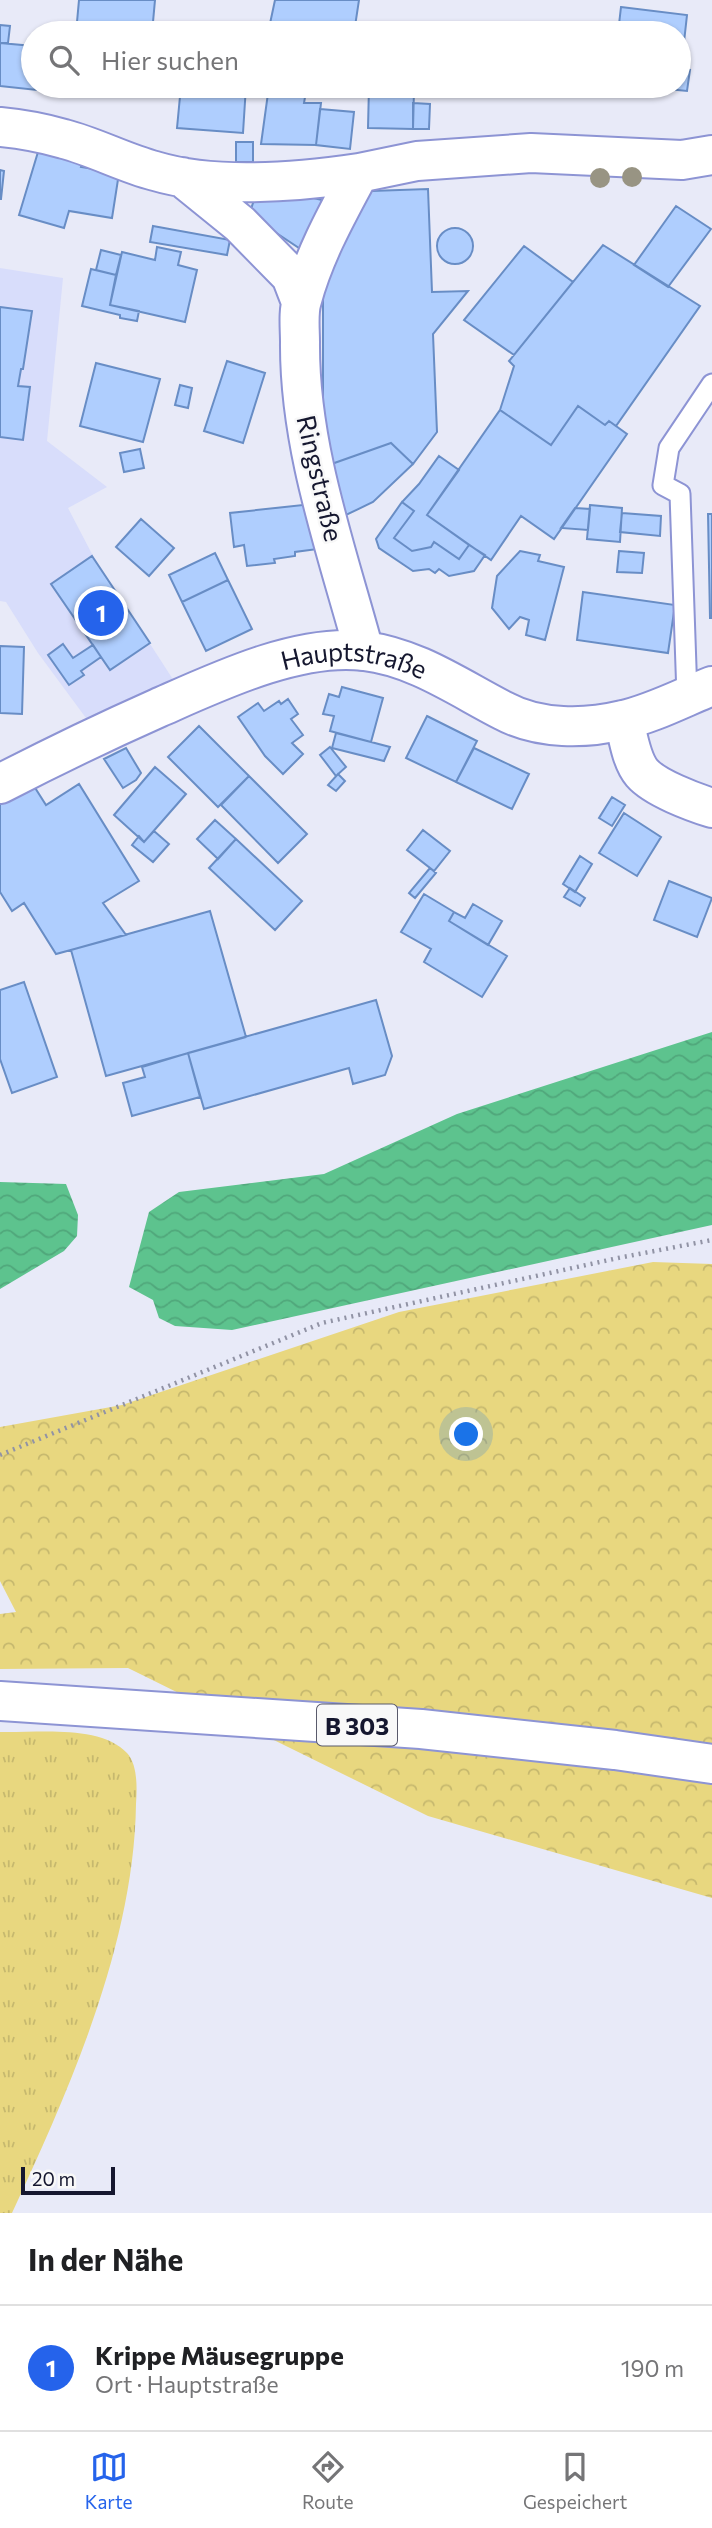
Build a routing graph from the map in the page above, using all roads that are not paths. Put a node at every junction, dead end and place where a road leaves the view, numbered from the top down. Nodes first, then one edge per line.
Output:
1 (0, 127) edge
2 (712, 155) edge
3 (359, 173) junction
4 (181, 177) junction
5 (301, 302) junction
6 (712, 384) edge
7 (364, 651) junction
8 (699, 691) edge
9 (624, 720) junction
10 (0, 784) edge
11 (712, 808) edge
12 (0, 1701) edge
13 (712, 1764) edge

1 - 4 street, Ringstraße
2 - 3 street, Ringstraße
3 - 4 street, Ringstraße
3 - 5 street, Ringstraße
4 - 5 street, Ringstraße
5 - 7 street, Ringstraße
6 - 8 lane
7 - 9 street, Hauptstraße
7 - 10 street, Hauptstraße
8 - 9 street, Hauptstraße
9 - 11 street
12 - 13 street, B 303

